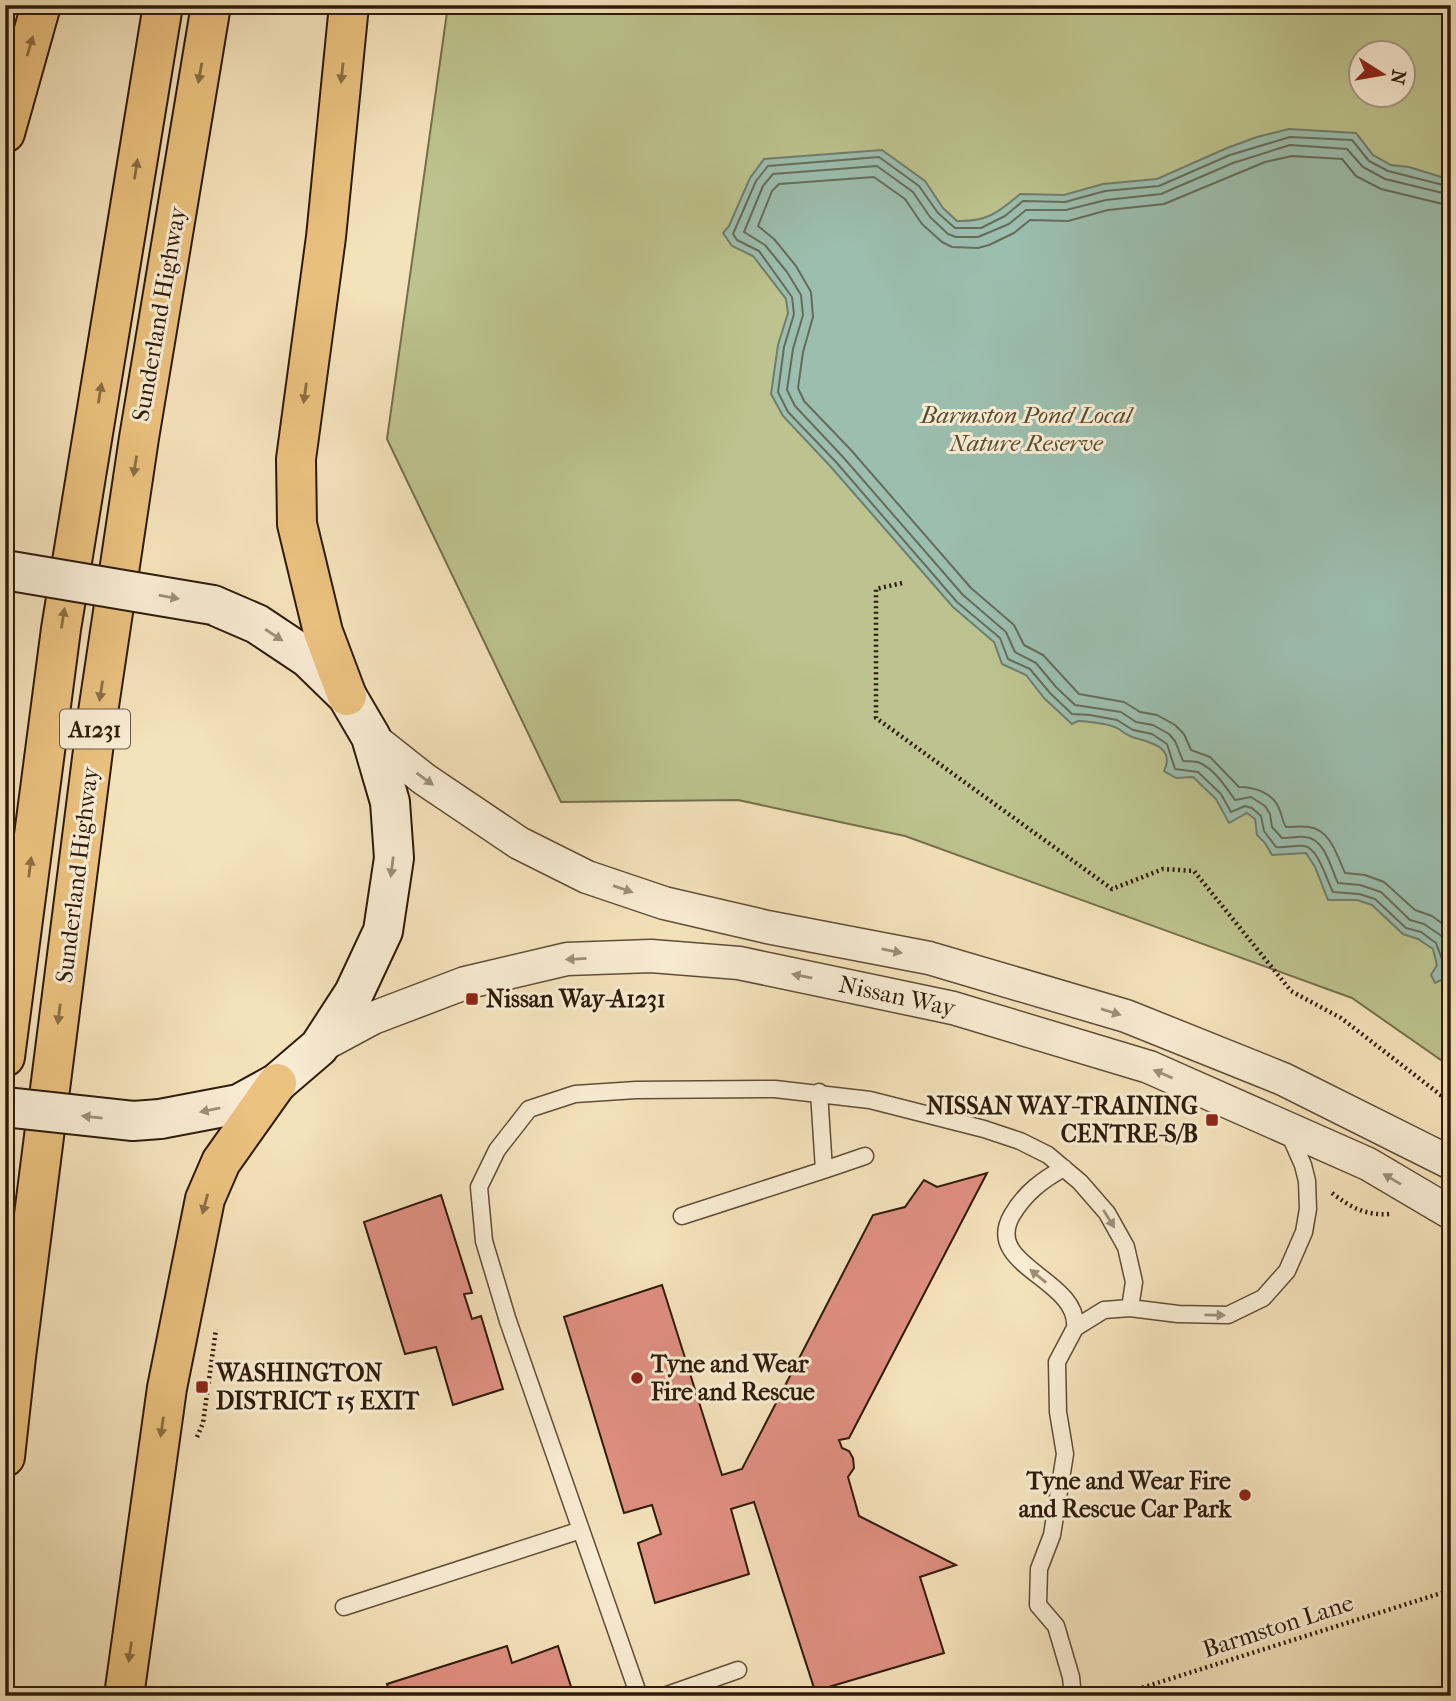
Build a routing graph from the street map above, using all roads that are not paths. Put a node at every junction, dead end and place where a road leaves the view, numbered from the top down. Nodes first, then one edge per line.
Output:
1 (41, 5) edge
2 (163, 5) edge
3 (211, 5) edge
4 (349, 5) edge
5 (5, 133) edge
6 (5, 570) edge
7 (347, 696) junction
8 (371, 737) junction
9 (319, 1048) junction
10 (5, 1057) edge
11 (277, 1083) junction
12 (820, 1092) junction
13 (5, 1107) edge
14 (1285, 1126) junction
15 (865, 1156) dead end
16 (1451, 1163) edge
17 (1064, 1168) junction
18 (824, 1170) junction
19 (1451, 1213) edge
20 (681, 1216) dead end
21 (1130, 1308) junction
22 (1075, 1328) junction
23 (5, 1457) edge
24 (581, 1530) junction
25 (344, 1607) dead end
26 (738, 1670) dead end
27 (124, 1696) edge
28 (639, 1696) edge
29 (664, 1696) edge
30 (1073, 1696) edge

5 -> 1 highway
10 -> 2 highway, Sunderland Highway / A1231
3 -> 23 highway, Sunderland Highway / A1231
4 -> 7 highway
6 -> 7 street, bridge
7 - 8 street
8 -> 9 street
8 -> 16 street, Nissan Way
9 - 11 street
14 -> 9 street, Nissan Way
11 -> 13 street, bridge
11 -> 27 highway
12 - 17 lane
12 - 18 lane
12 - 24 lane
19 -> 14 street, Nissan Way
21 -> 14 lane
15 - 18 lane
17 -> 21 lane
22 -> 17 lane
18 - 20 lane
21 - 22 lane
22 - 30 lane
24 - 25 lane
24 - 28 lane
26 - 29 lane

